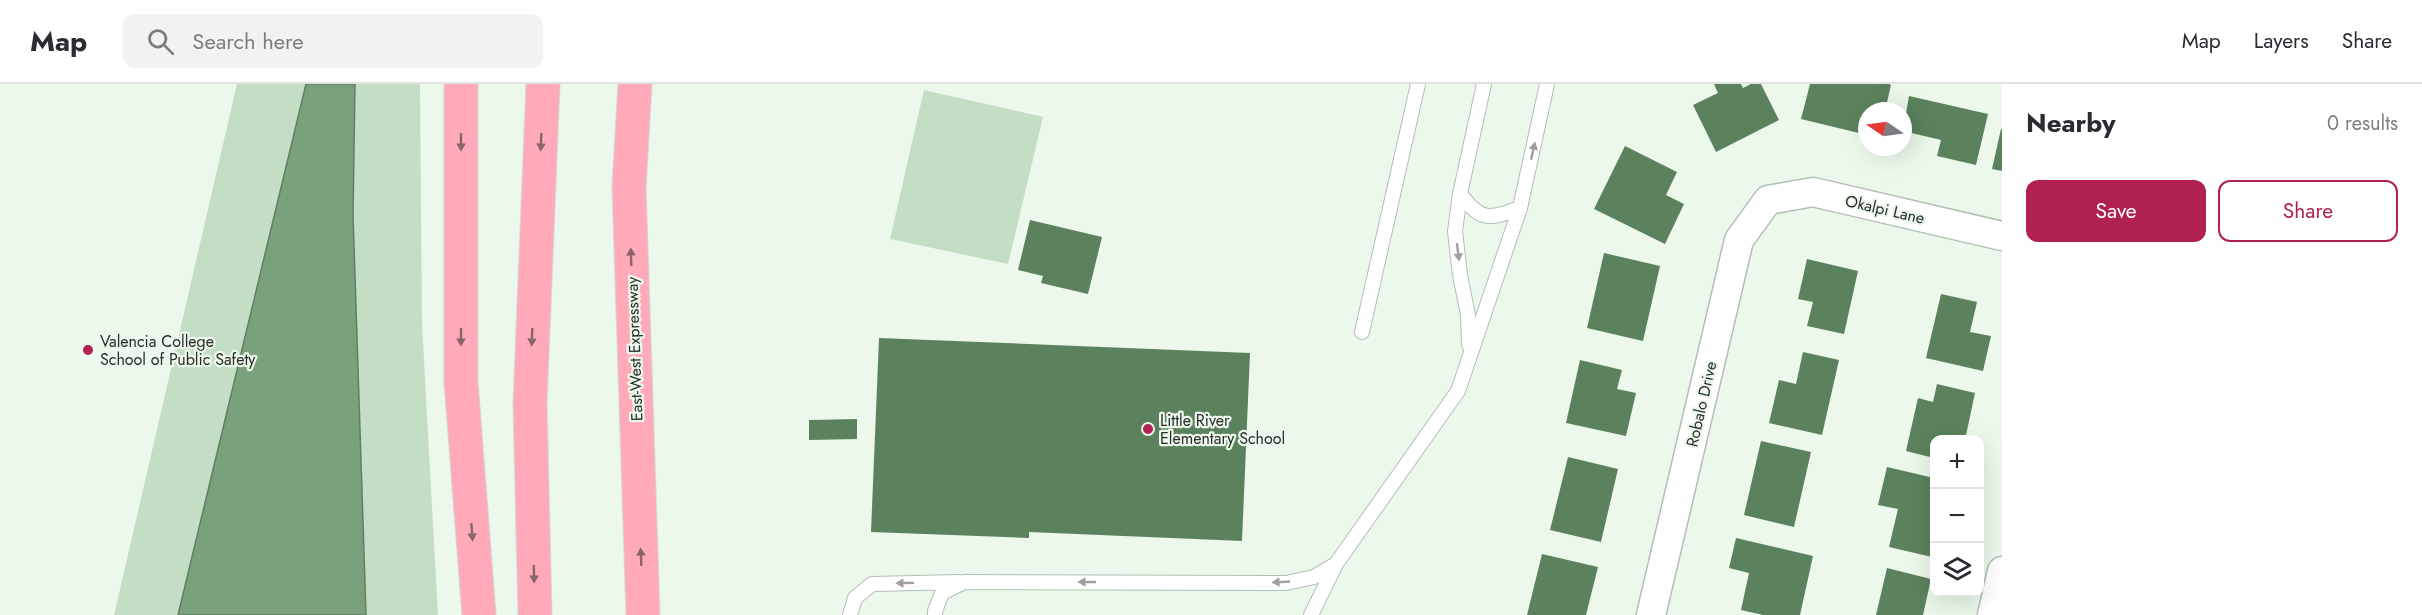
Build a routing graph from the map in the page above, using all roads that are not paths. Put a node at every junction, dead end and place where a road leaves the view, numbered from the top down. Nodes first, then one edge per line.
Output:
1 (461, 84) edge
2 (543, 84) edge
3 (635, 84) edge
4 (1418, 84) edge
5 (1484, 84) edge
6 (1548, 84) edge
7 (1460, 194) junction
8 (1768, 200) joint
9 (1520, 208) junction
10 (2002, 236) edge
11 (1362, 332) dead end
12 (1470, 353) junction
13 (1336, 564) junction
14 (2002, 571) edge
15 (964, 582) junction
16 (479, 615) edge
17 (535, 615) edge
18 (642, 615) edge
19 (850, 615) edge
20 (935, 615) edge
21 (1311, 615) edge
22 (1651, 615) edge
23 (1992, 615) edge

1 -> 16 highway
2 -> 17 highway
18 -> 3 highway, East-West Expressway
4 - 11 lane
5 - 7 lane
9 -> 6 lane
7 - 9 lane
7 -> 12 lane
8 - 10 street, Okalpi Lane
8 - 22 street, Robalo Drive
9 - 12 lane
12 - 13 lane
13 -> 15 lane
13 - 21 lane
14 - 23 street
15 -> 19 lane
15 - 20 lane

